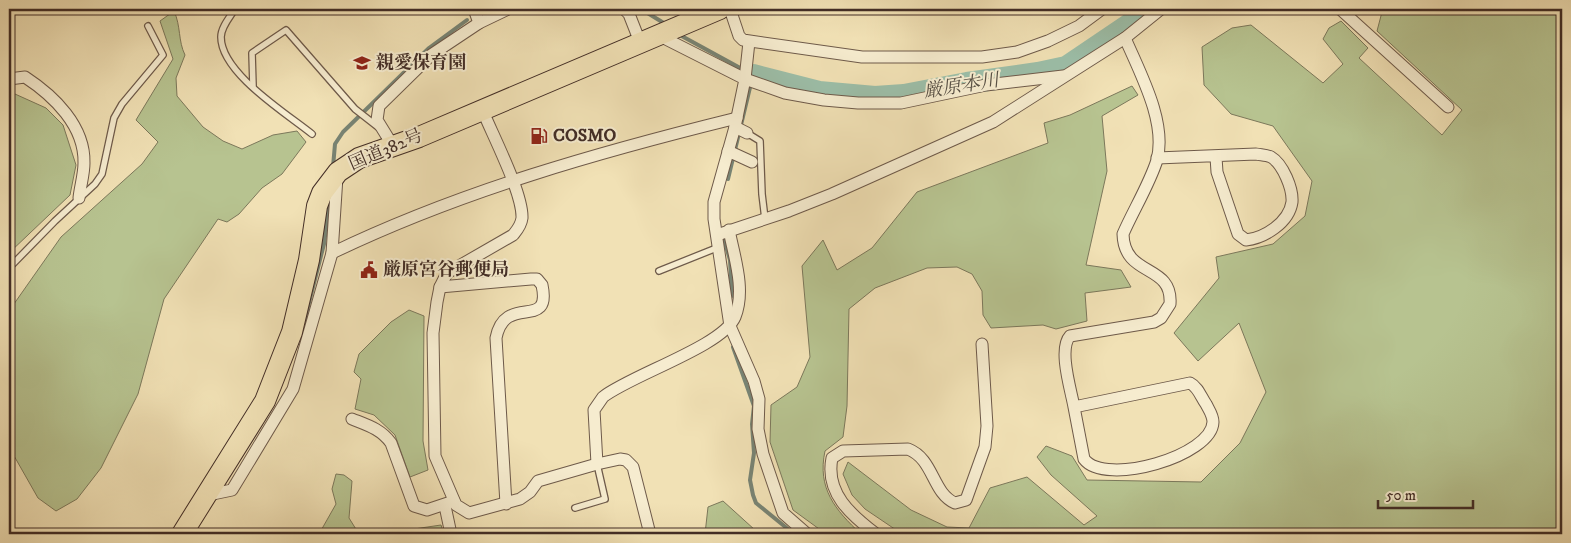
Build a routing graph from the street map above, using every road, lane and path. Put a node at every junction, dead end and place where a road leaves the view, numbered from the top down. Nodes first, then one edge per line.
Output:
1 (235, 9) edge
2 (474, 9) edge
3 (508, 9) edge
4 (624, 9) edge
5 (720, 9) edge
6 (730, 9) edge
7 (1102, 9) edge
8 (1161, 9) edge
9 (1340, 9) edge
10 (479, 23) junction
11 (148, 26) dead end
12 (661, 34) junction
13 (1125, 38) junction
14 (749, 42) junction
15 (1065, 76) junction
16 (749, 77) junction
17 (9, 78) edge
18 (253, 86) junction
19 (1448, 107) dead end
20 (482, 109) junction
21 (739, 127) junction
22 (380, 128) junction
23 (312, 134) dead end
24 (393, 146) junction
25 (733, 154) junction
26 (1157, 158) junction
27 (1216, 158) junction
28 (752, 162) dead end
29 (338, 172) junction
30 (511, 180) junction
31 (79, 198) junction
32 (765, 219) junction
33 (729, 230) junction
34 (717, 235) junction
35 (725, 248) junction
36 (323, 258) junction
37 (9, 268) edge
38 (659, 271) dead end
39 (440, 287) junction
40 (730, 326) junction
41 (982, 344) dead end
42 (1074, 407) junction
43 (352, 419) dead end
44 (597, 464) junction
45 (450, 503) junction
46 (506, 504) junction
47 (575, 508) dead end
48 (182, 534) edge
49 (451, 534) edge
50 (650, 534) edge
51 (807, 534) edge
52 (876, 534) edge

1 - 18 lane
2 - 10 street
3 - 10 street
4 - 12 street
5 - 12 highway, 国道382号
6 - 14 street
7 - 14 street
8 - 13 street
9 - 19 street
10 - 22 street
11 - 31 lane
12 - 16 street
12 - 20 highway, 国道382号
13 - 15 street
13 - 26 street
14 - 16 street
15 - 16 street
15 - 32 street
16 - 21 street
17 - 31 street
18 - 22 lane
18 - 23 lane
20 - 24 highway, 国道382号
20 - 30 street
21 - 25 street
21 - 30 street
21 - 32 lane
22 - 24 street
24 - 29 highway, 国道382号
25 - 28 street
25 - 34 street
26 - 27 street
26 - 42 street
27 - 27 street
29 - 36 street
29 - 36 highway, 国道382号
30 - 36 street
30 - 39 street
31 - 37 lane
32 - 33 street
33 - 34 street
33 - 35 street
34 - 35 street
35 - 38 lane
35 - 40 street
36 - 48 highway, 国道382号
39 - 45 street
39 - 46 street
40 - 44 street
40 - 51 street
41 - 52 street
42 - 42 street
43 - 45 street
44 - 46 street
44 - 47 lane
44 - 50 street
45 - 46 street
45 - 49 street

